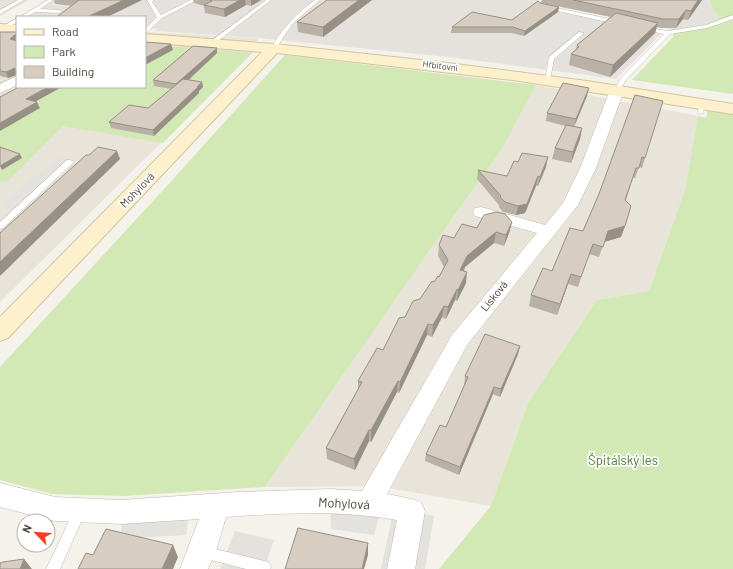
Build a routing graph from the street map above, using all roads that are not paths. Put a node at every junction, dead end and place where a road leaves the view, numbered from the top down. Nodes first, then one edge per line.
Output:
1 (22, 0) edge
2 (51, 0) edge
3 (152, 0) edge
4 (195, 0) edge
5 (269, 0) edge
6 (318, 0) edge
7 (541, 5) edge
8 (34, 10) junction
9 (0, 12) edge
10 (59, 12) dead end
11 (25, 16) edge
12 (160, 17) junction
13 (733, 17) edge
14 (16, 21) edge
15 (623, 23) edge
16 (638, 26) edge
17 (7, 28) edge
18 (146, 31) edge
19 (581, 33) dead end
20 (668, 33) junction
21 (146, 38) edge
22 (212, 43) junction
23 (274, 48) junction
24 (16, 80) edge
25 (547, 80) junction
26 (0, 88) edge
27 (617, 90) junction
28 (733, 109) edge
29 (70, 162) dead end
30 (481, 212) dead end
31 (0, 226) edge
32 (548, 231) junction
33 (0, 332) edge
34 (1, 498) edge
35 (369, 503) junction
36 (217, 505) junction
37 (80, 510) junction
38 (198, 560) edge
39 (264, 567) dead end
40 (52, 569) edge
41 (401, 569) edge

1 - 9 lane
2 - 8 lane
3 - 12 lane
4 - 12 lane
5 - 22 lane
6 - 23 lane
7 - 15 lane
8 - 10 lane
8 - 11 lane
12 - 18 lane
13 - 20 lane
14 - 17 lane
16 - 20 lane
19 - 25 lane
20 - 27 lane
21 - 22 street, Hřbitovní
22 - 23 street, Hřbitovní
23 - 25 street, Hřbitovní
23 - 33 street, Mohylová
24 - 26 street
25 - 27 street, Hřbitovní
27 - 28 street, Hřbitovní
27 - 32 street, Lísková
29 - 31 lane
30 - 32 street
32 - 35 street, Lísková
34 - 37 street, Mohylová
35 - 36 street, Mohylová
35 - 41 street, Mohylová
36 - 37 street, Mohylová
36 - 38 street
37 - 40 lane
38 - 39 lane

